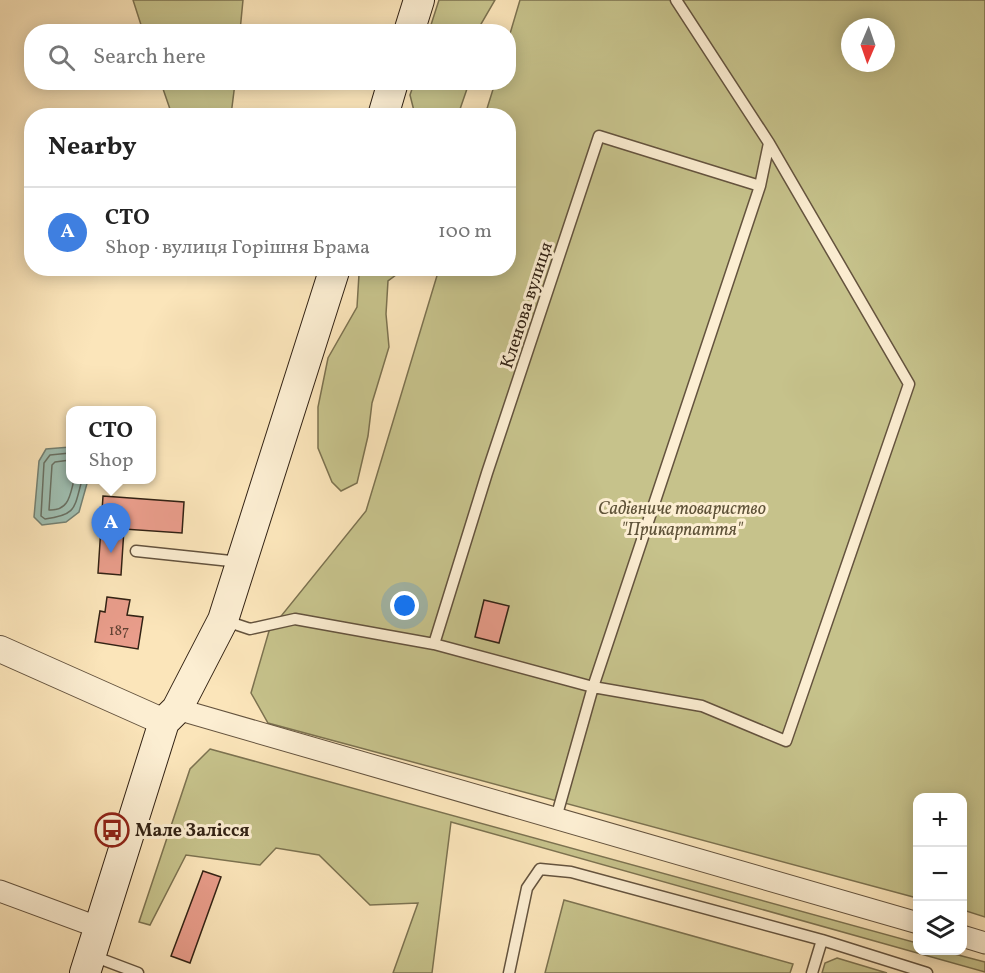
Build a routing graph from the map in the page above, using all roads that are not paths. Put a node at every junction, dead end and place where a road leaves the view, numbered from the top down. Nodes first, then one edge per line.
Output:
1 (419, 0) edge
2 (676, 0) edge
3 (412, 24) edge
4 (391, 90) edge
5 (385, 108) edge
6 (769, 142) junction
7 (760, 186) junction
8 (332, 276) edge
9 (136, 551) dead end
10 (241, 562) junction
11 (223, 620) junction
12 (434, 644) junction
13 (0, 649) edge
14 (594, 687) junction
15 (170, 715) junction
16 (556, 818) junction
17 (0, 891) edge
18 (913, 922) edge
19 (967, 937) edge
20 (822, 940) junction
21 (985, 943) edge
22 (92, 952) edge
23 (138, 973) edge
24 (509, 973) edge
25 (812, 973) edge
26 (927, 973) edge

1 - 3 main road
2 - 6 lane
4 - 5 main road
6 - 7 lane
6 - 14 lane
7 - 12 lane, Кленова вулиця
7 - 14 lane
8 - 10 main road
9 - 10 lane
10 - 11 main road
11 - 12 lane
11 - 15 main road
12 - 14 lane
13 - 15 street
14 - 16 lane
15 - 16 street
15 - 22 main road
16 - 18 street
17 - 22 street
19 - 21 street
20 - 24 lane
20 - 25 lane
20 - 26 lane
22 - 23 lane

